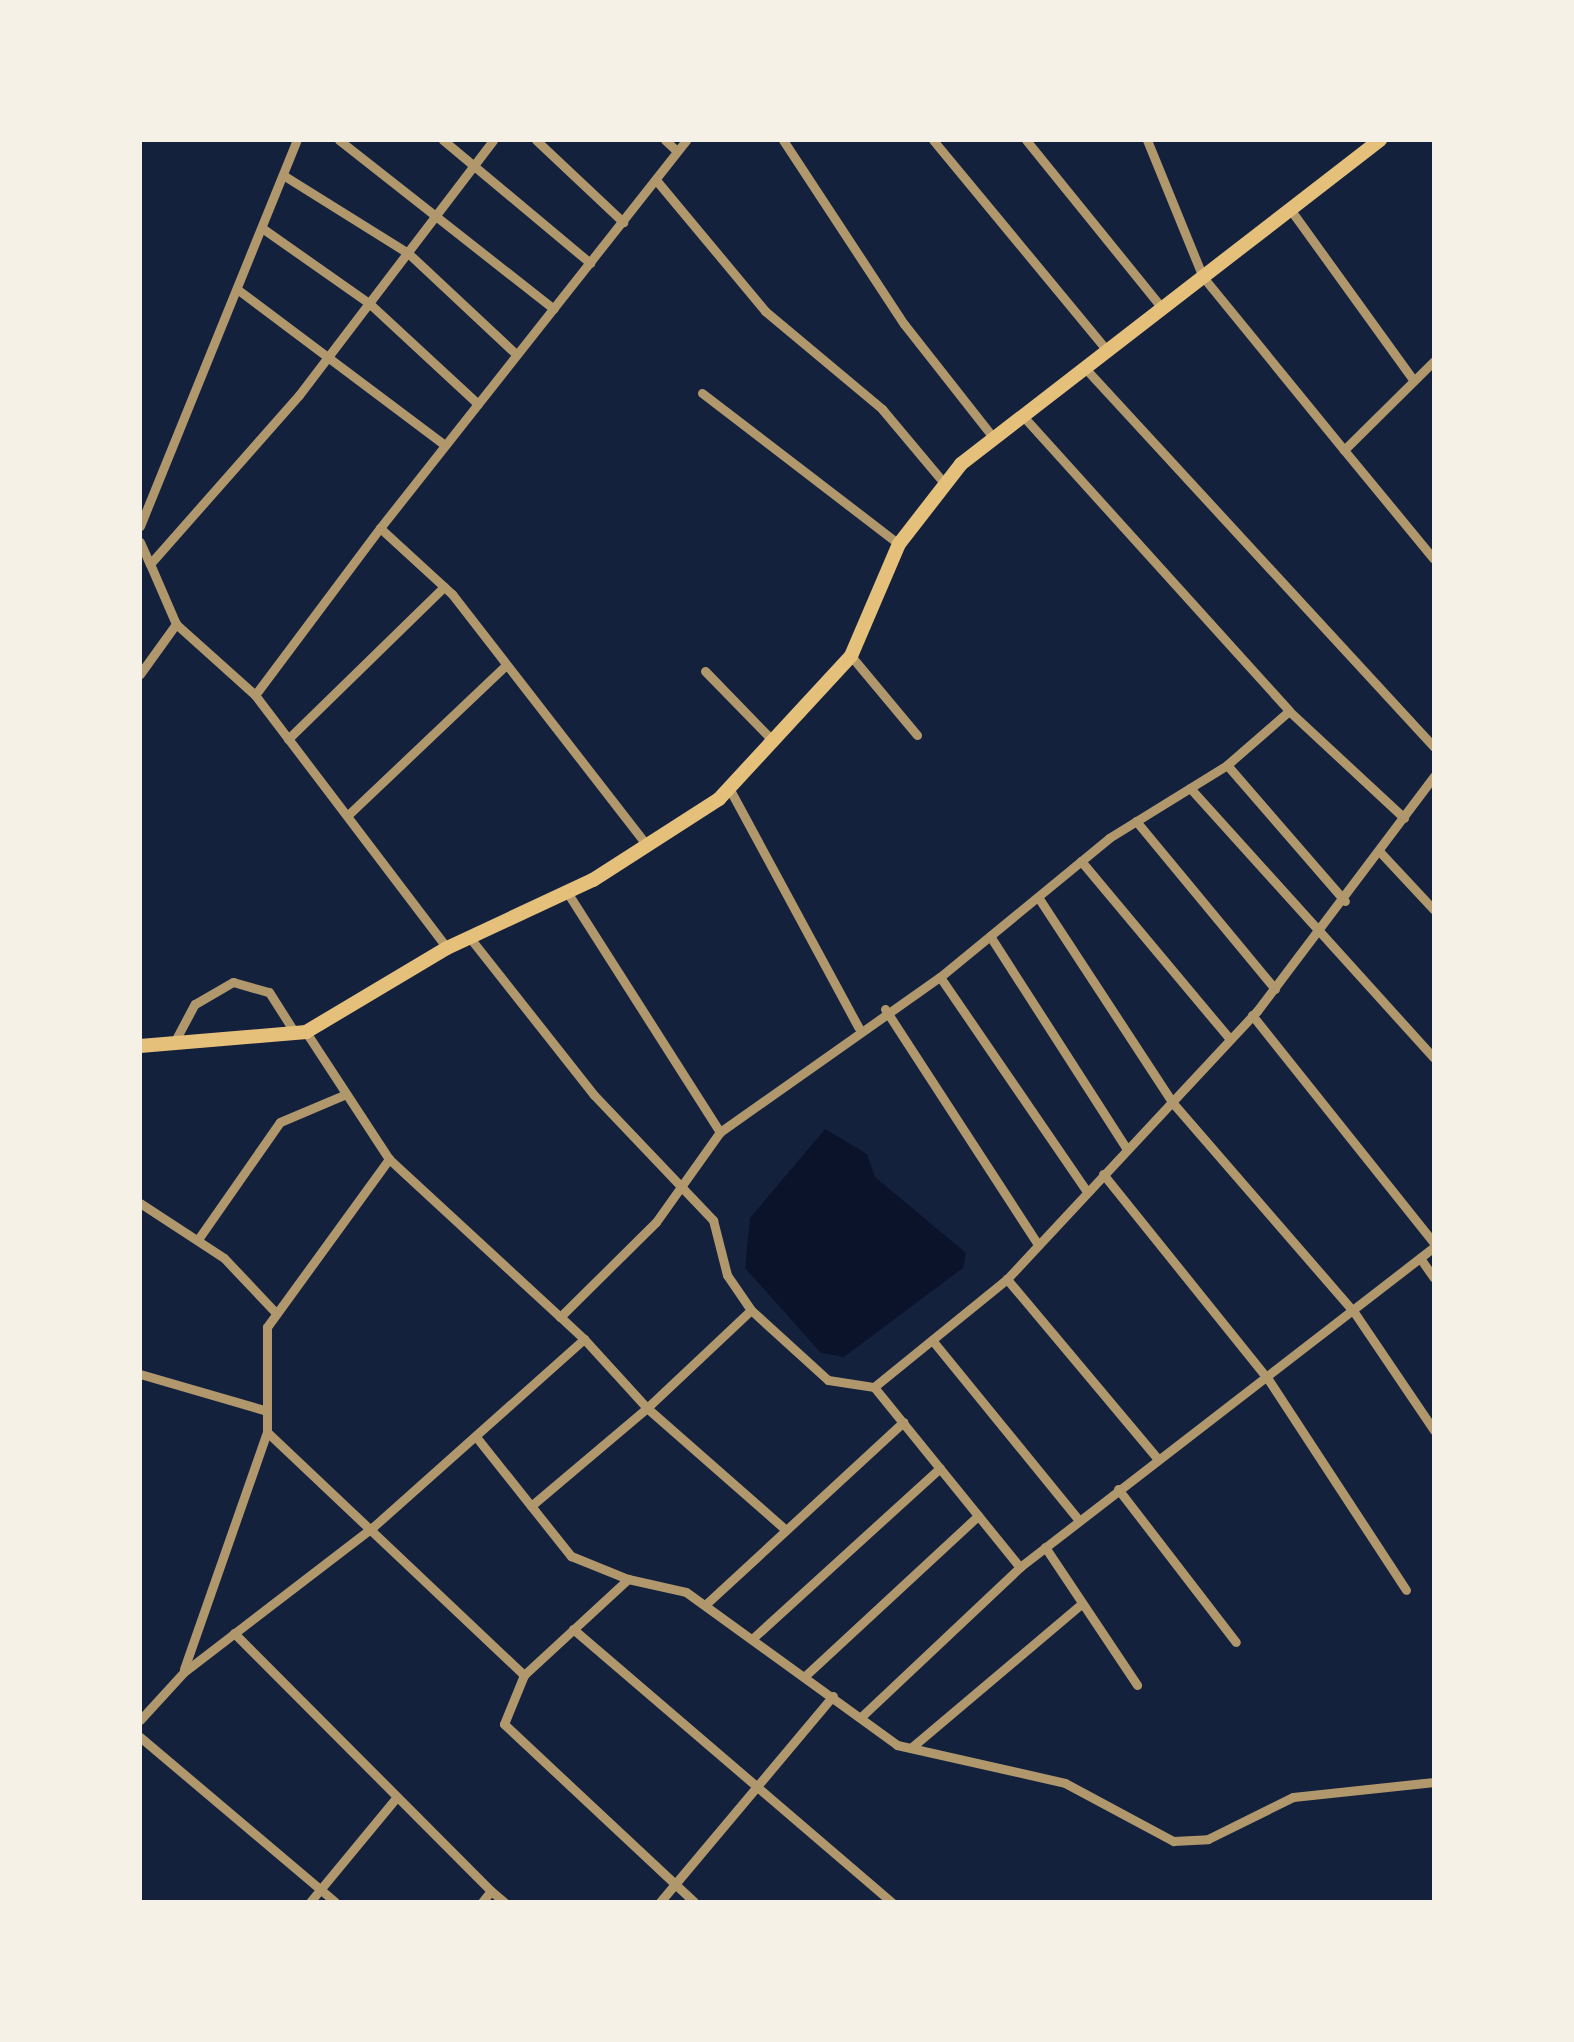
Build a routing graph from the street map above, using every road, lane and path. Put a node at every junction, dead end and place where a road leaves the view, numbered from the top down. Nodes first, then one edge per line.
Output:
1 (298, 140) edge
2 (339, 140) edge
3 (443, 140) edge
4 (492, 140) edge
5 (536, 140) edge
6 (665, 140) edge
7 (686, 140) edge
8 (783, 140) edge
9 (933, 140) edge
10 (1026, 140) edge
11 (1147, 140) edge
12 (1380, 140) edge
13 (677, 151) junction
14 (474, 164) junction
15 (283, 176) junction
16 (656, 180) junction
17 (1290, 208) junction
18 (440, 210) junction
19 (623, 222) junction
20 (262, 228) junction
21 (408, 252) junction
22 (590, 264) junction
23 (1202, 277) junction
24 (237, 290) junction
25 (370, 304) junction
26 (1161, 307) junction
27 (554, 309) junction
28 (1105, 348) junction
29 (515, 352) junction
30 (329, 357) junction
31 (1082, 364) junction
32 (1432, 365) edge
33 (1411, 377) junction
34 (702, 392) dead end
35 (478, 404) junction
36 (1020, 413) junction
37 (993, 438) junction
38 (445, 446) junction
39 (1344, 450) junction
40 (945, 484) junction
41 (140, 526) edge
42 (380, 528) junction
43 (140, 542) edge
44 (899, 544) junction
45 (1434, 558) edge
46 (150, 564) junction
47 (444, 587) junction
48 (176, 624) junction
49 (850, 656) junction
50 (504, 668) junction
51 (706, 671) dead end
52 (140, 674) edge
53 (255, 695) junction
54 (1288, 711) junction
55 (918, 735) dead end
56 (288, 739) junction
57 (773, 741) junction
58 (1434, 747) edge
59 (1227, 765) junction
60 (1434, 776) edge
61 (729, 788) junction
62 (1190, 788) junction
63 (348, 815) junction
64 (1404, 818) junction
65 (1136, 822) junction
66 (647, 845) junction
67 (1380, 852) junction
68 (1081, 861) junction
69 (567, 892) junction
70 (1038, 897) junction
71 (1345, 900) junction
72 (1434, 910) edge
73 (990, 936) junction
74 (470, 938) junction
75 (1317, 938) junction
76 (447, 948) junction
77 (940, 977) junction
78 (1274, 989) junction
79 (885, 1009) junction
80 (1252, 1015) junction
81 (858, 1027) junction
82 (301, 1033) junction
83 (176, 1039) junction
84 (1230, 1039) junction
85 (142, 1040) edge
86 (1434, 1058) edge
87 (344, 1095) junction
88 (1172, 1102) junction
89 (720, 1132) junction
90 (1127, 1149) junction
91 (389, 1159) junction
92 (1103, 1174) junction
93 (681, 1188) junction
94 (1087, 1192) junction
95 (140, 1203) edge
96 (199, 1238) junction
97 (1038, 1245) junction
98 (1434, 1245) edge
99 (1420, 1258) junction
100 (1006, 1278) junction
101 (1434, 1278) edge
102 (751, 1310) junction
103 (1354, 1312) junction
104 (276, 1313) junction
105 (560, 1317) junction
106 (584, 1338) junction
107 (932, 1340) junction
108 (140, 1374) edge
109 (1268, 1379) junction
110 (874, 1387) junction
111 (647, 1408) junction
112 (267, 1412) junction
113 (902, 1422) junction
114 (1434, 1430) edge
115 (267, 1432) junction
116 (477, 1438) junction
117 (1157, 1458) junction
118 (940, 1468) junction
119 (1118, 1489) junction
120 (531, 1506) junction
121 (978, 1516) junction
122 (1079, 1520) junction
123 (373, 1527) junction
124 (786, 1530) junction
125 (1045, 1547) junction
126 (1020, 1567) junction
127 (628, 1579) junction
128 (1406, 1590) dead end
129 (1080, 1604) junction
130 (705, 1605) junction
131 (573, 1629) junction
132 (234, 1633) junction
133 (752, 1638) junction
134 (1236, 1642) dead end
135 (184, 1672) junction
136 (524, 1675) junction
137 (805, 1676) junction
138 (1138, 1685) dead end
139 (833, 1696) junction
140 (861, 1718) junction
141 (140, 1720) edge
142 (140, 1737) edge
143 (912, 1748) junction
144 (1434, 1782) edge
145 (755, 1786) junction
146 (397, 1796) junction
147 (673, 1886) junction
148 (321, 1890) junction
149 (491, 1891) junction
150 (310, 1902) edge
151 (336, 1902) edge
152 (482, 1902) edge
153 (504, 1902) edge
154 (660, 1902) edge
155 (694, 1902) edge
156 (892, 1902) edge

1 - 15 street
2 - 18 street
3 - 14 street
4 - 14 street
5 - 19 street
6 - 13 street
7 - 13 street
8 - 37 street
9 - 28 street
10 - 26 street
11 - 23 street
12 - 17 main road
13 - 16 street
14 - 18 street
14 - 22 street
15 - 20 street
15 - 21 street
16 - 19 street
16 - 40 street
17 - 23 main road
17 - 33 street
18 - 21 street
18 - 27 street
19 - 22 street
20 - 24 street
20 - 25 street
21 - 25 street
21 - 29 street
22 - 27 street
23 - 26 main road
23 - 39 street
24 - 30 street
24 - 41 street
25 - 30 street
25 - 35 street
26 - 28 main road
27 - 29 street
28 - 31 main road
29 - 35 street
30 - 38 street
30 - 46 street
31 - 36 main road
31 - 58 street
32 - 33 street
33 - 39 street
34 - 44 street
35 - 38 street
36 - 37 main road
36 - 54 street
37 - 40 main road
38 - 42 street
39 - 45 street
40 - 44 main road
42 - 47 street
42 - 53 street
43 - 46 street
44 - 49 main road
46 - 48 street
47 - 50 street
47 - 56 street
48 - 52 street
48 - 53 street
49 - 55 street
49 - 57 main road
50 - 63 street
50 - 66 street
51 - 57 street
53 - 56 street
54 - 59 street
54 - 64 street
56 - 63 street
57 - 61 main road
59 - 62 street
59 - 71 street
60 - 64 street
61 - 66 main road
61 - 81 street
62 - 65 street
62 - 75 street
63 - 76 street
64 - 67 street
65 - 68 street
65 - 78 street
66 - 69 main road
67 - 71 street
67 - 72 street
68 - 70 street
68 - 84 street
69 - 74 main road
69 - 89 street
70 - 73 street
70 - 88 street
71 - 75 street
73 - 77 street
73 - 90 street
74 - 76 main road
74 - 93 street
75 - 78 street
75 - 86 street
76 - 82 main road
77 - 79 street
77 - 94 street
78 - 80 street
79 - 81 street
79 - 97 street
80 - 84 street
80 - 98 street
81 - 89 street
82 - 83 main road
82 - 83 street
82 - 87 street
83 - 85 main road
84 - 88 street
87 - 91 street
87 - 96 street
88 - 90 street
88 - 103 street
89 - 93 street
90 - 92 street
91 - 104 street
91 - 105 street
92 - 94 street
92 - 109 street
93 - 102 street
93 - 105 street
94 - 97 street
95 - 96 street
96 - 104 street
97 - 100 street
98 - 99 street
99 - 101 street
99 - 103 street
100 - 107 street
100 - 117 street
102 - 110 street
102 - 111 street
103 - 109 street
103 - 114 street
104 - 112 street
105 - 106 street
106 - 111 street
106 - 116 street
107 - 110 street
107 - 122 street
108 - 112 street
109 - 117 street
109 - 128 street
110 - 113 street
111 - 120 street
111 - 124 street
112 - 115 street
113 - 118 street
113 - 124 street
115 - 123 street
115 - 135 street
116 - 120 street
116 - 123 street
117 - 119 street
118 - 121 street
118 - 133 street
119 - 122 street
119 - 134 street
120 - 127 street
121 - 126 street
121 - 137 street
122 - 125 street
123 - 132 street
123 - 136 street
124 - 130 street
125 - 126 street
125 - 129 street
126 - 140 street
127 - 130 street
127 - 131 street
129 - 138 street
129 - 143 street
130 - 133 street
131 - 136 street
131 - 145 street
132 - 135 street
132 - 146 street
133 - 137 street
135 - 141 street
136 - 147 street
137 - 139 street
139 - 140 street
139 - 145 street
140 - 143 street
142 - 148 street
143 - 144 street
145 - 147 street
145 - 156 street
146 - 148 street
146 - 149 street
147 - 154 street
147 - 155 street
148 - 150 street
148 - 151 street
149 - 152 street
149 - 153 street

